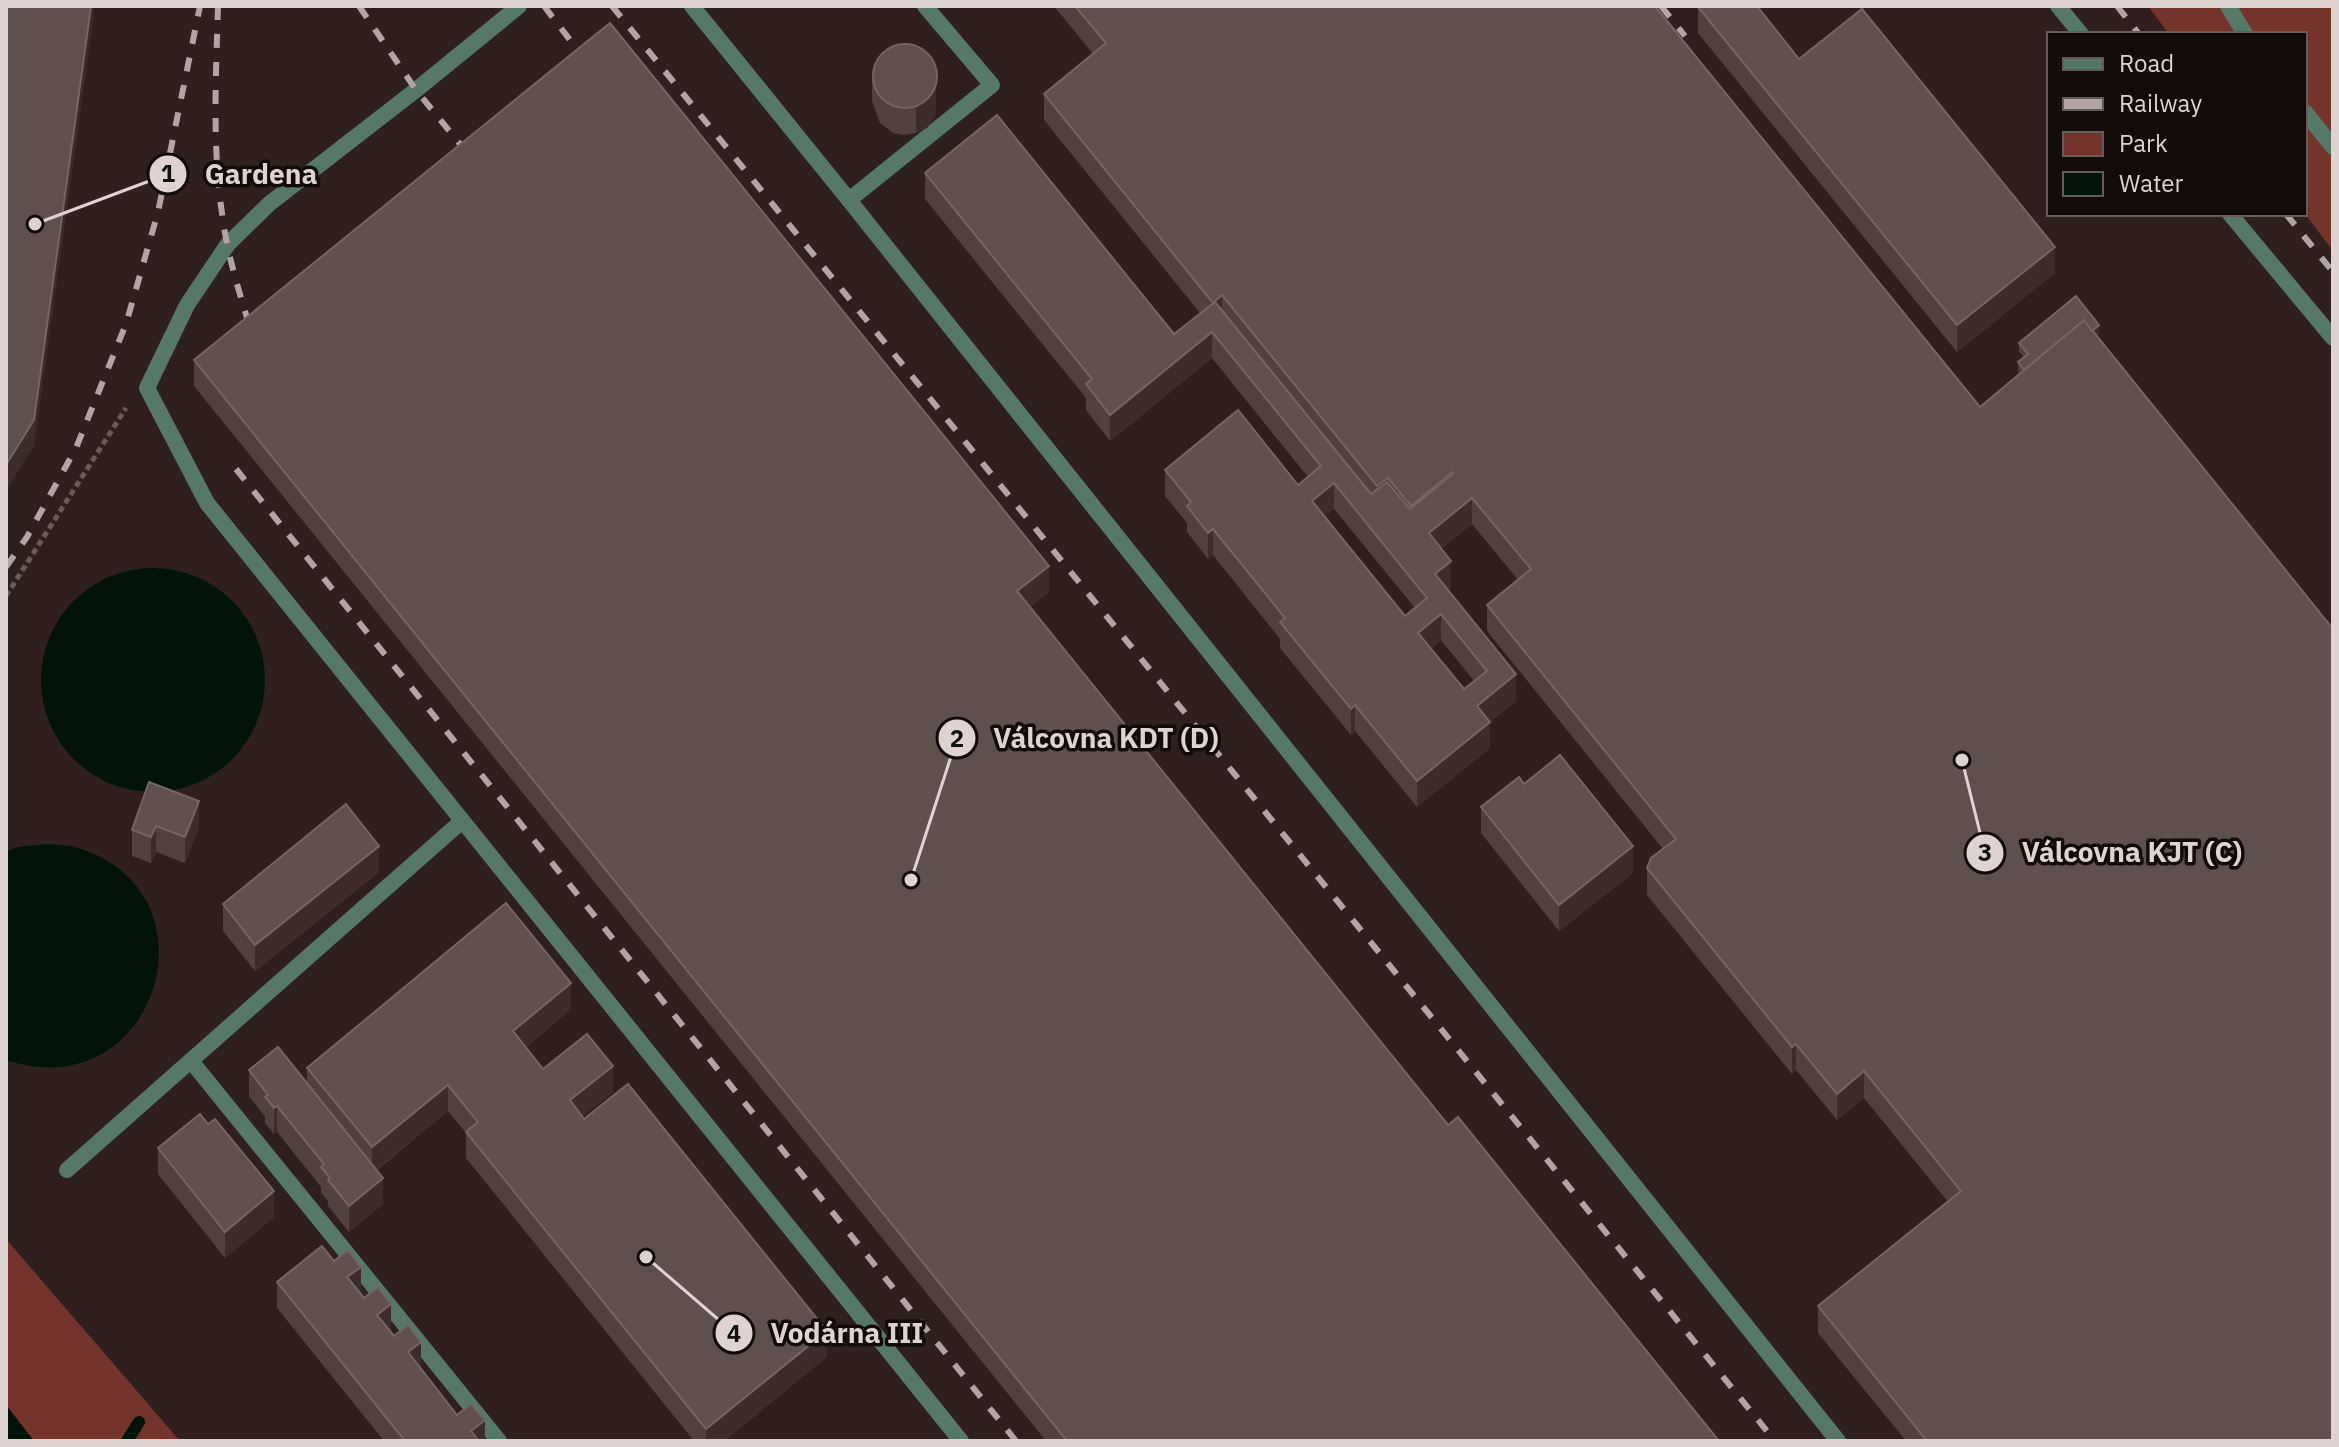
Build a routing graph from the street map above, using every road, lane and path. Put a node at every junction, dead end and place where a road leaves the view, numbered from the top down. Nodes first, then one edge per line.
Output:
1 (519, 6) edge
2 (692, 6) edge
3 (925, 6) edge
4 (2058, 6) edge
5 (2228, 6) edge
6 (2079, 32) edge
7 (2244, 32) edge
8 (2307, 114) edge
9 (2333, 147) edge
10 (849, 200) junction
11 (2232, 216) edge
12 (2333, 338) edge
13 (147, 388) junction
14 (6, 596) edge
15 (462, 821) junction
16 (191, 1061) junction
17 (67, 1170) dead end
18 (499, 1441) edge
19 (961, 1441) edge
20 (1838, 1441) edge

1 - 13 street
2 - 10 street
3 - 10 street
4 - 6 street
5 - 7 street
8 - 9 street
10 - 20 street
11 - 12 street
13 - 14 path
13 - 15 street
15 - 16 street
15 - 19 street
16 - 17 street
16 - 18 street

